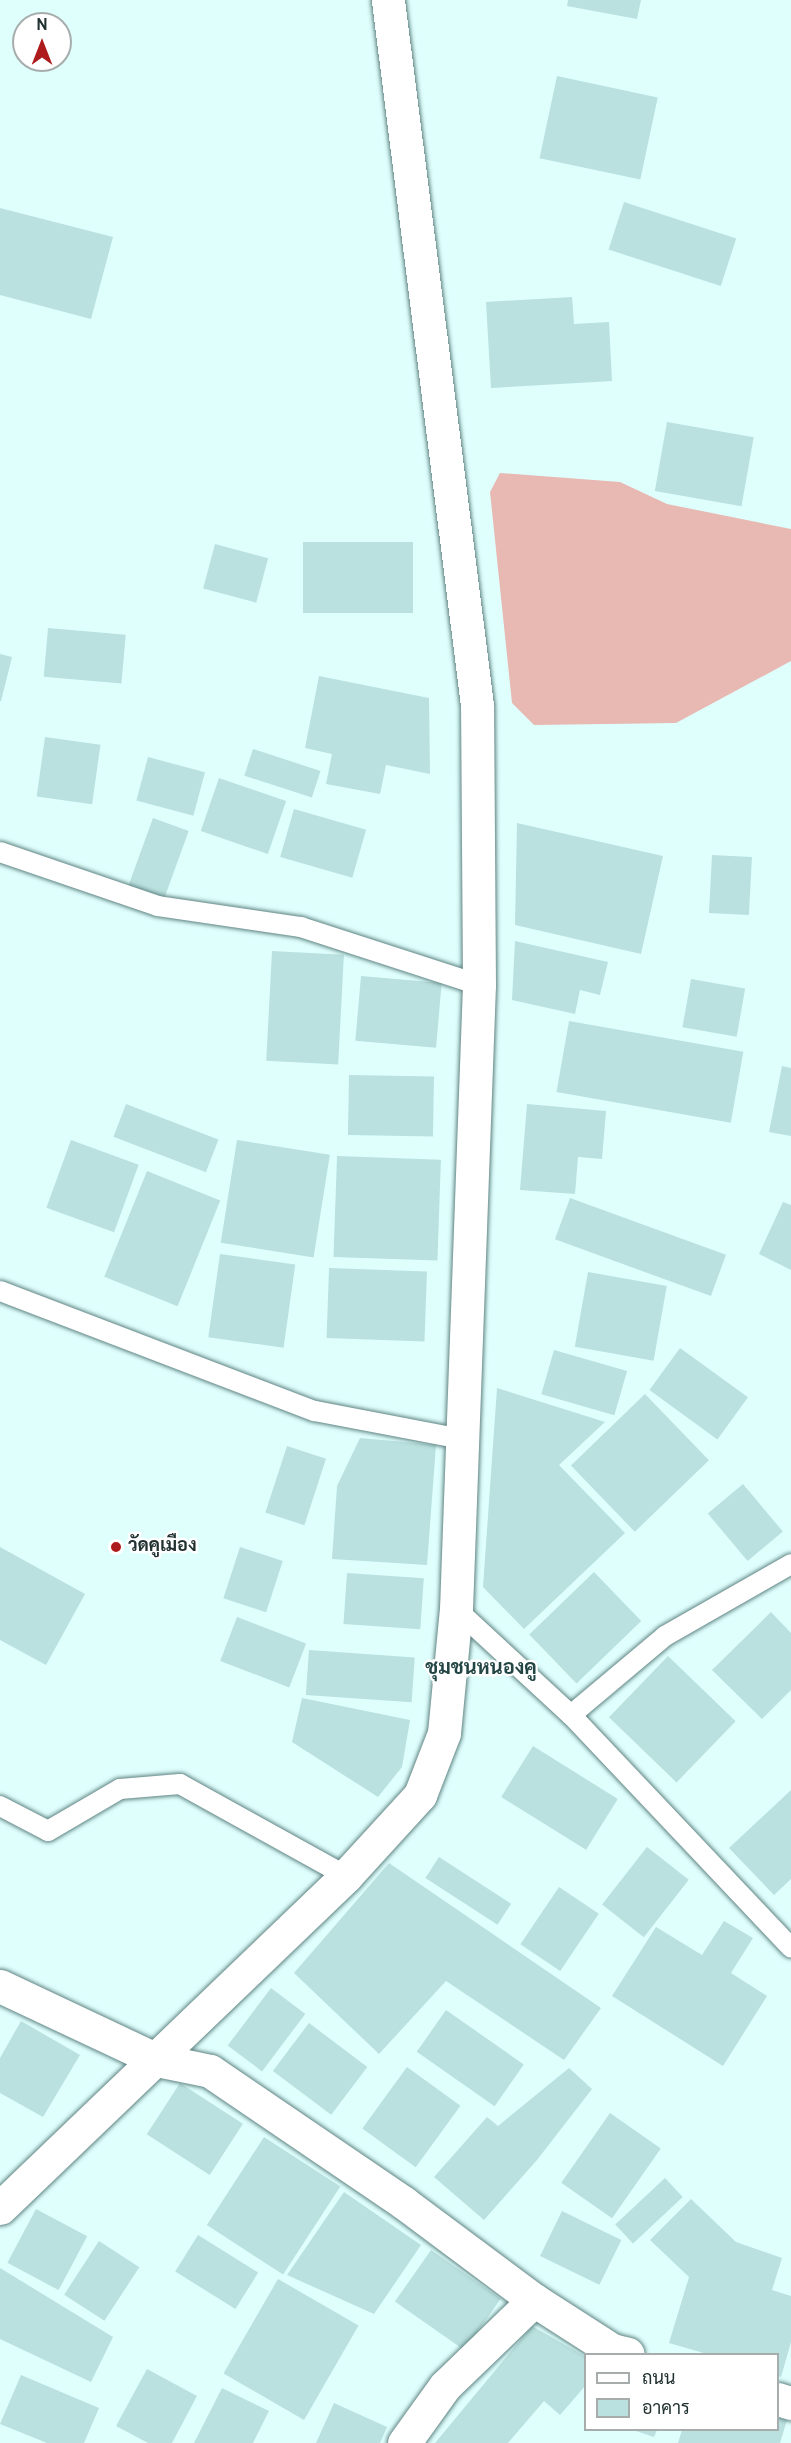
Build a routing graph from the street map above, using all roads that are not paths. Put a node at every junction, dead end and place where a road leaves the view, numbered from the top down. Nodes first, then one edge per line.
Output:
1 (388, 0) edge
2 (0, 852) edge
3 (479, 985) junction
4 (0, 1291) edge
5 (462, 1439) junction
6 (791, 1564) edge
7 (456, 1609) junction
8 (571, 1715) junction
9 (0, 1806) edge
10 (346, 1876) junction
11 (791, 1948) edge
12 (0, 1986) edge
13 (157, 2060) junction
14 (0, 2208) edge
15 (534, 2300) junction
16 (622, 2353) edge
17 (404, 2443) edge

1 - 3 street
2 - 3 lane
3 - 5 street
4 - 5 lane
5 - 7 street
6 - 8 lane
7 - 8 lane
7 - 10 street
8 - 11 lane
9 - 10 lane
10 - 13 street
12 - 13 street
13 - 14 street
13 - 15 street
15 - 16 street
15 - 17 street

